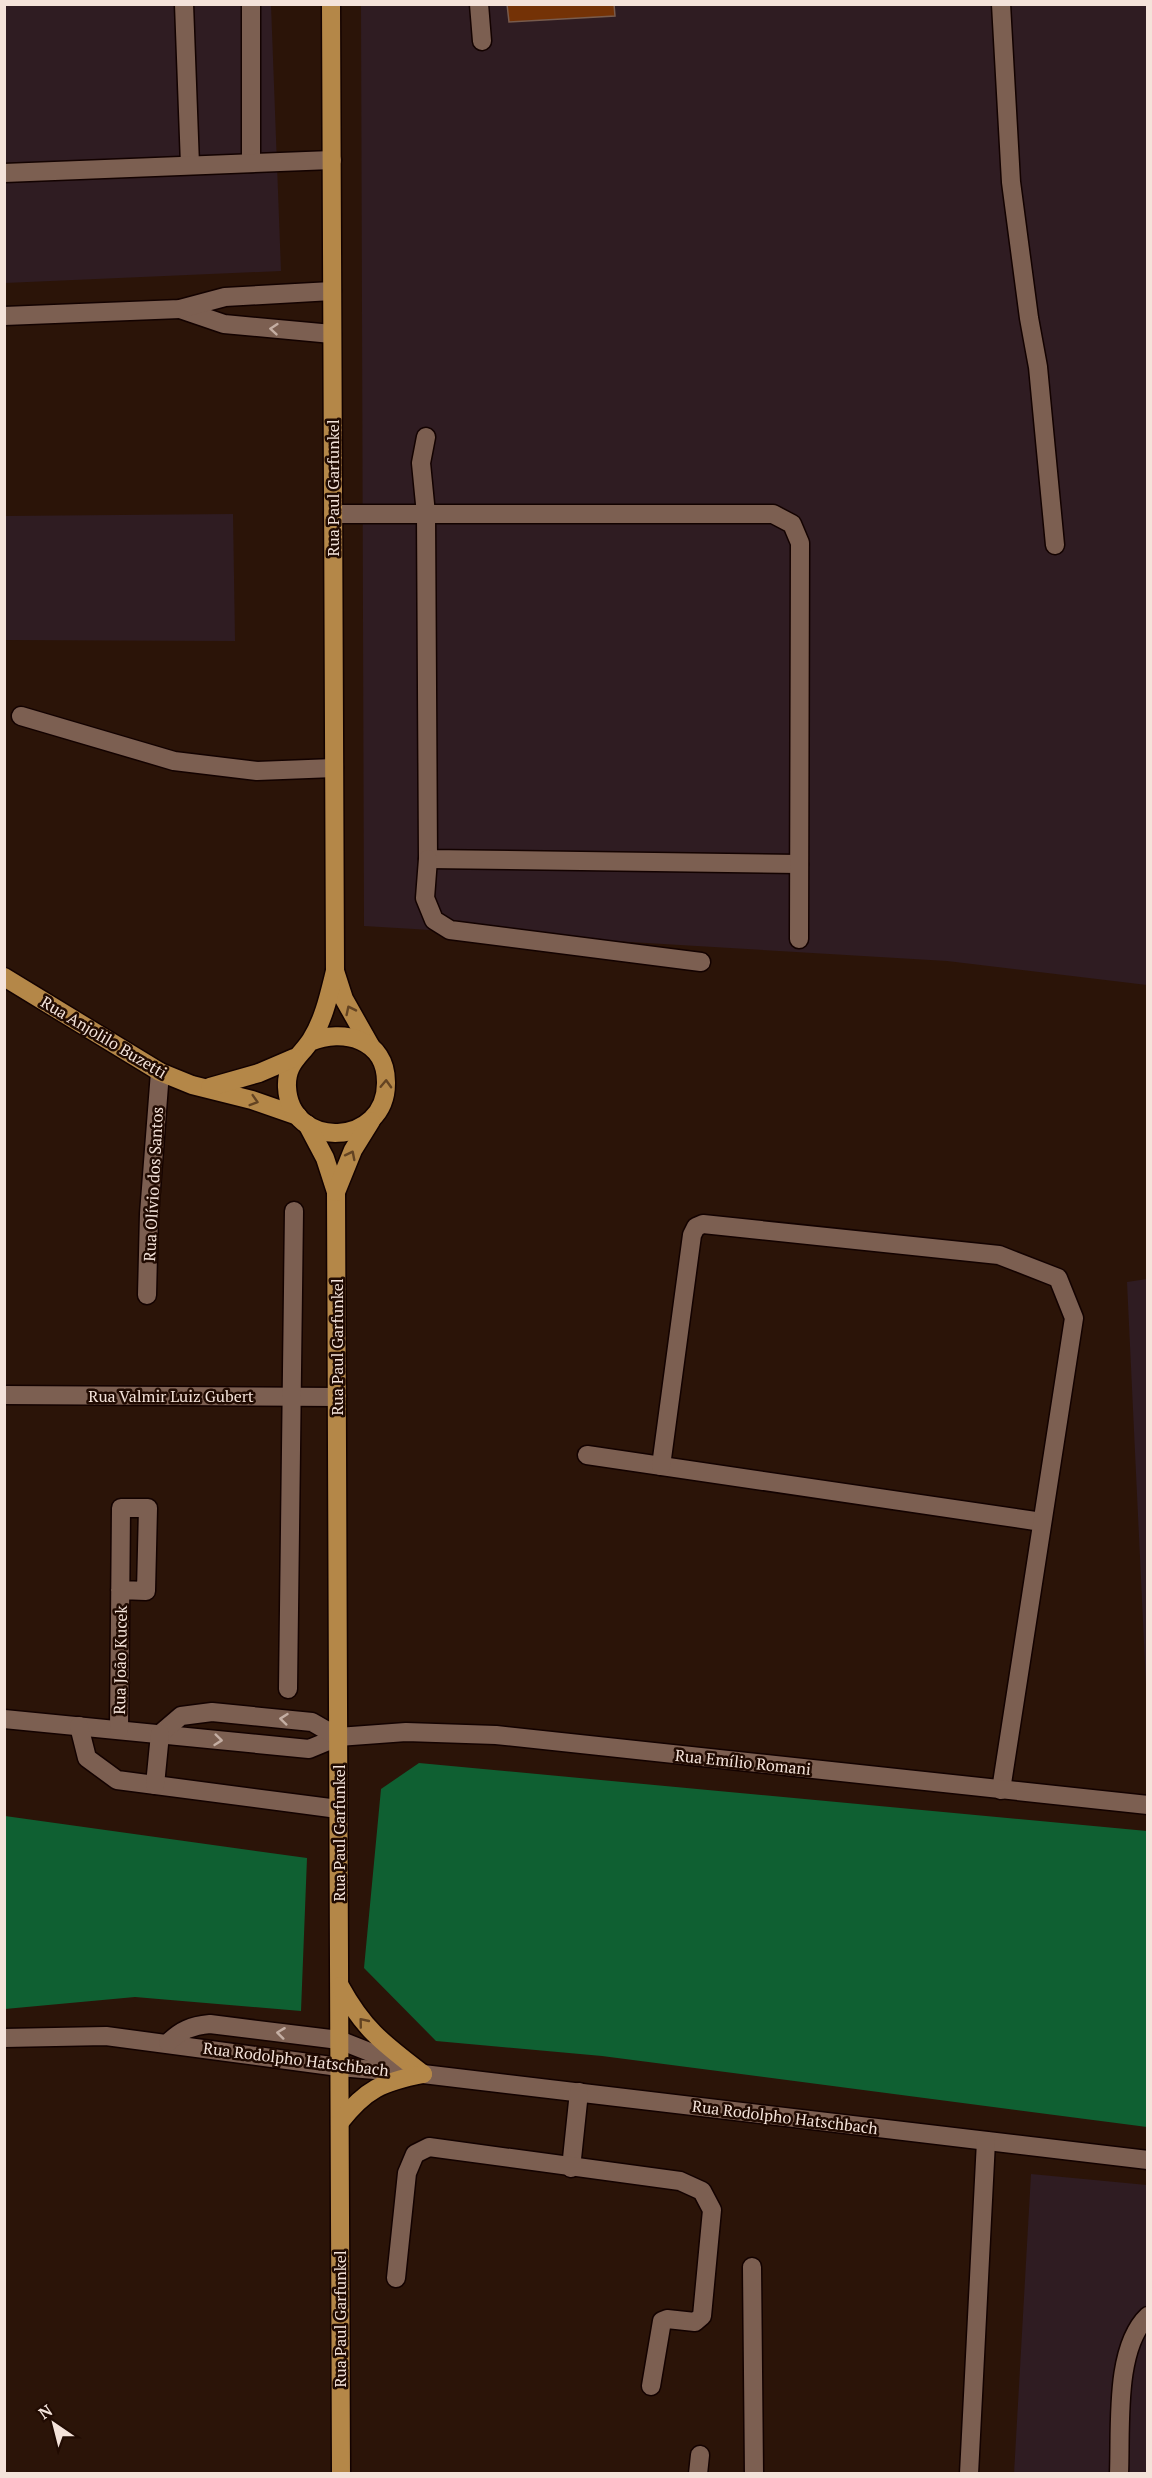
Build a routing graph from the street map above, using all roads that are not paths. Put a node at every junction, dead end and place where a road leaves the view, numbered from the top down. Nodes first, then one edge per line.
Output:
1 (184, 4) edge
2 (251, 4) edge
3 (331, 4) edge
4 (478, 4) edge
5 (1001, 4) edge
6 (482, 41) dead end
7 (332, 160) junction
8 (251, 163) junction
9 (190, 165) junction
10 (4, 173) edge
11 (332, 291) junction
12 (180, 309) junction
13 (4, 315) edge
14 (332, 334) junction
15 (426, 437) dead end
16 (333, 514) junction
17 (426, 514) junction
18 (1055, 545) dead end
19 (21, 716) dead end
20 (334, 768) junction
21 (428, 860) junction
22 (799, 864) junction
23 (799, 939) dead end
24 (701, 962) dead end
25 (335, 971) junction
26 (4, 977) edge
27 (310, 1042) junction
28 (370, 1047) junction
29 (294, 1058) junction
30 (160, 1072) junction
31 (208, 1088) junction
32 (303, 1120) junction
33 (372, 1120) junction
34 (336, 1192) junction
35 (294, 1211) dead end
36 (147, 1295) dead end
37 (4, 1395) edge
38 (292, 1396) junction
39 (337, 1397) junction
40 (587, 1455) dead end
41 (661, 1466) junction
42 (1042, 1522) junction
43 (120, 1590) dead end
44 (288, 1689) dead end
45 (4, 1719) edge
46 (79, 1726) junction
47 (119, 1730) junction
48 (160, 1734) junction
49 (338, 1737) junction
50 (156, 1785) junction
51 (1001, 1790) junction
52 (1148, 1805) edge
53 (338, 1809) junction
54 (339, 1984) junction
55 (4, 2038) edge
56 (339, 2040) junction
57 (168, 2043) junction
58 (339, 2067) junction
59 (423, 2073) junction
60 (579, 2092) junction
61 (340, 2122) junction
62 (986, 2141) junction
63 (1148, 2160) edge
64 (571, 2168) junction
65 (752, 2267) dead end
66 (396, 2278) dead end
67 (1148, 2316) edge
68 (651, 2386) dead end
69 (700, 2455) dead end
70 (341, 2474) edge
71 (698, 2474) edge
72 (754, 2474) edge
73 (969, 2474) edge
74 (1119, 2474) edge

1 - 9 street
2 - 8 street
3 - 7 main road, Rua Paul Garfunkel
4 - 6 street
5 - 18 street
7 - 8 street
7 - 11 main road, Rua Paul Garfunkel
8 - 9 street
9 - 10 street
11 - 12 street
11 - 14 main road, Rua Paul Garfunkel
12 - 13 street
14 -> 12 street
14 - 16 main road, Rua Paul Garfunkel
15 - 17 street
16 - 17 street
16 - 20 main road, Rua Paul Garfunkel
17 - 21 street
17 - 22 street
19 - 20 street
20 - 25 main road, Rua Paul Garfunkel
21 - 22 street
21 - 24 street
22 - 23 street
25 - 27 main road, Rua Paul Garfunkel
28 -> 25 main road, Rua Paul Garfunkel
26 - 30 main road, Rua Anjolilo Buzetti
27 - 28 main road
27 - 29 main road
33 -> 28 main road
29 - 31 main road
29 - 32 main road
30 - 31 main road, Rua Anjolilo Buzetti
30 - 36 street, Rua Olívio dos Santos
31 -> 32 main road, Rua Anjolilo Buzetti
32 - 33 main road
32 - 34 main road, Rua Paul Garfunkel
34 -> 33 main road, Rua Paul Garfunkel
34 - 39 main road, Rua Paul Garfunkel
35 - 38 street
37 - 38 street, Rua Valmir Luiz Gubert
38 - 39 street, Rua Valmir Luiz Gubert
38 - 44 street
39 - 49 main road, Rua Paul Garfunkel
40 - 41 street
41 - 42 street
41 - 42 street
42 - 51 street
43 - 47 street, Rua João Kucek
45 - 46 street, Rua Emílio Romani
46 - 47 street, Rua Emílio Romani
46 - 50 street
47 - 48 street, Rua Emílio Romani
48 -> 49 street, Rua Emílio Romani
49 -> 48 street
48 - 50 street
49 - 51 street, Rua Emílio Romani
49 - 53 main road, Rua Paul Garfunkel
50 - 53 street
51 - 52 street, Rua Emílio Romani
53 - 54 main road, Rua Paul Garfunkel
54 - 56 main road, Rua Paul Garfunkel
59 -> 54 main road
55 - 57 street, Rua Rodolpho Hatschbach
56 -> 57 street, Rua Rodolpho Hatschbach
56 - 58 main road, Rua Paul Garfunkel
56 - 59 street, Rua Rodolpho Hatschbach
57 - 58 street, Rua Rodolpho Hatschbach
58 - 59 street, Rua Rodolpho Hatschbach
58 - 61 main road, Rua Paul Garfunkel
59 - 60 street, Rua Rodolpho Hatschbach
59 - 61 main road
60 - 62 street, Rua Rodolpho Hatschbach
60 - 64 street
61 - 70 main road, Rua Paul Garfunkel
62 - 63 street, Rua Rodolpho Hatschbach
62 - 73 street
64 - 66 street
64 - 68 street
65 - 72 street
67 - 74 street
69 - 71 street

